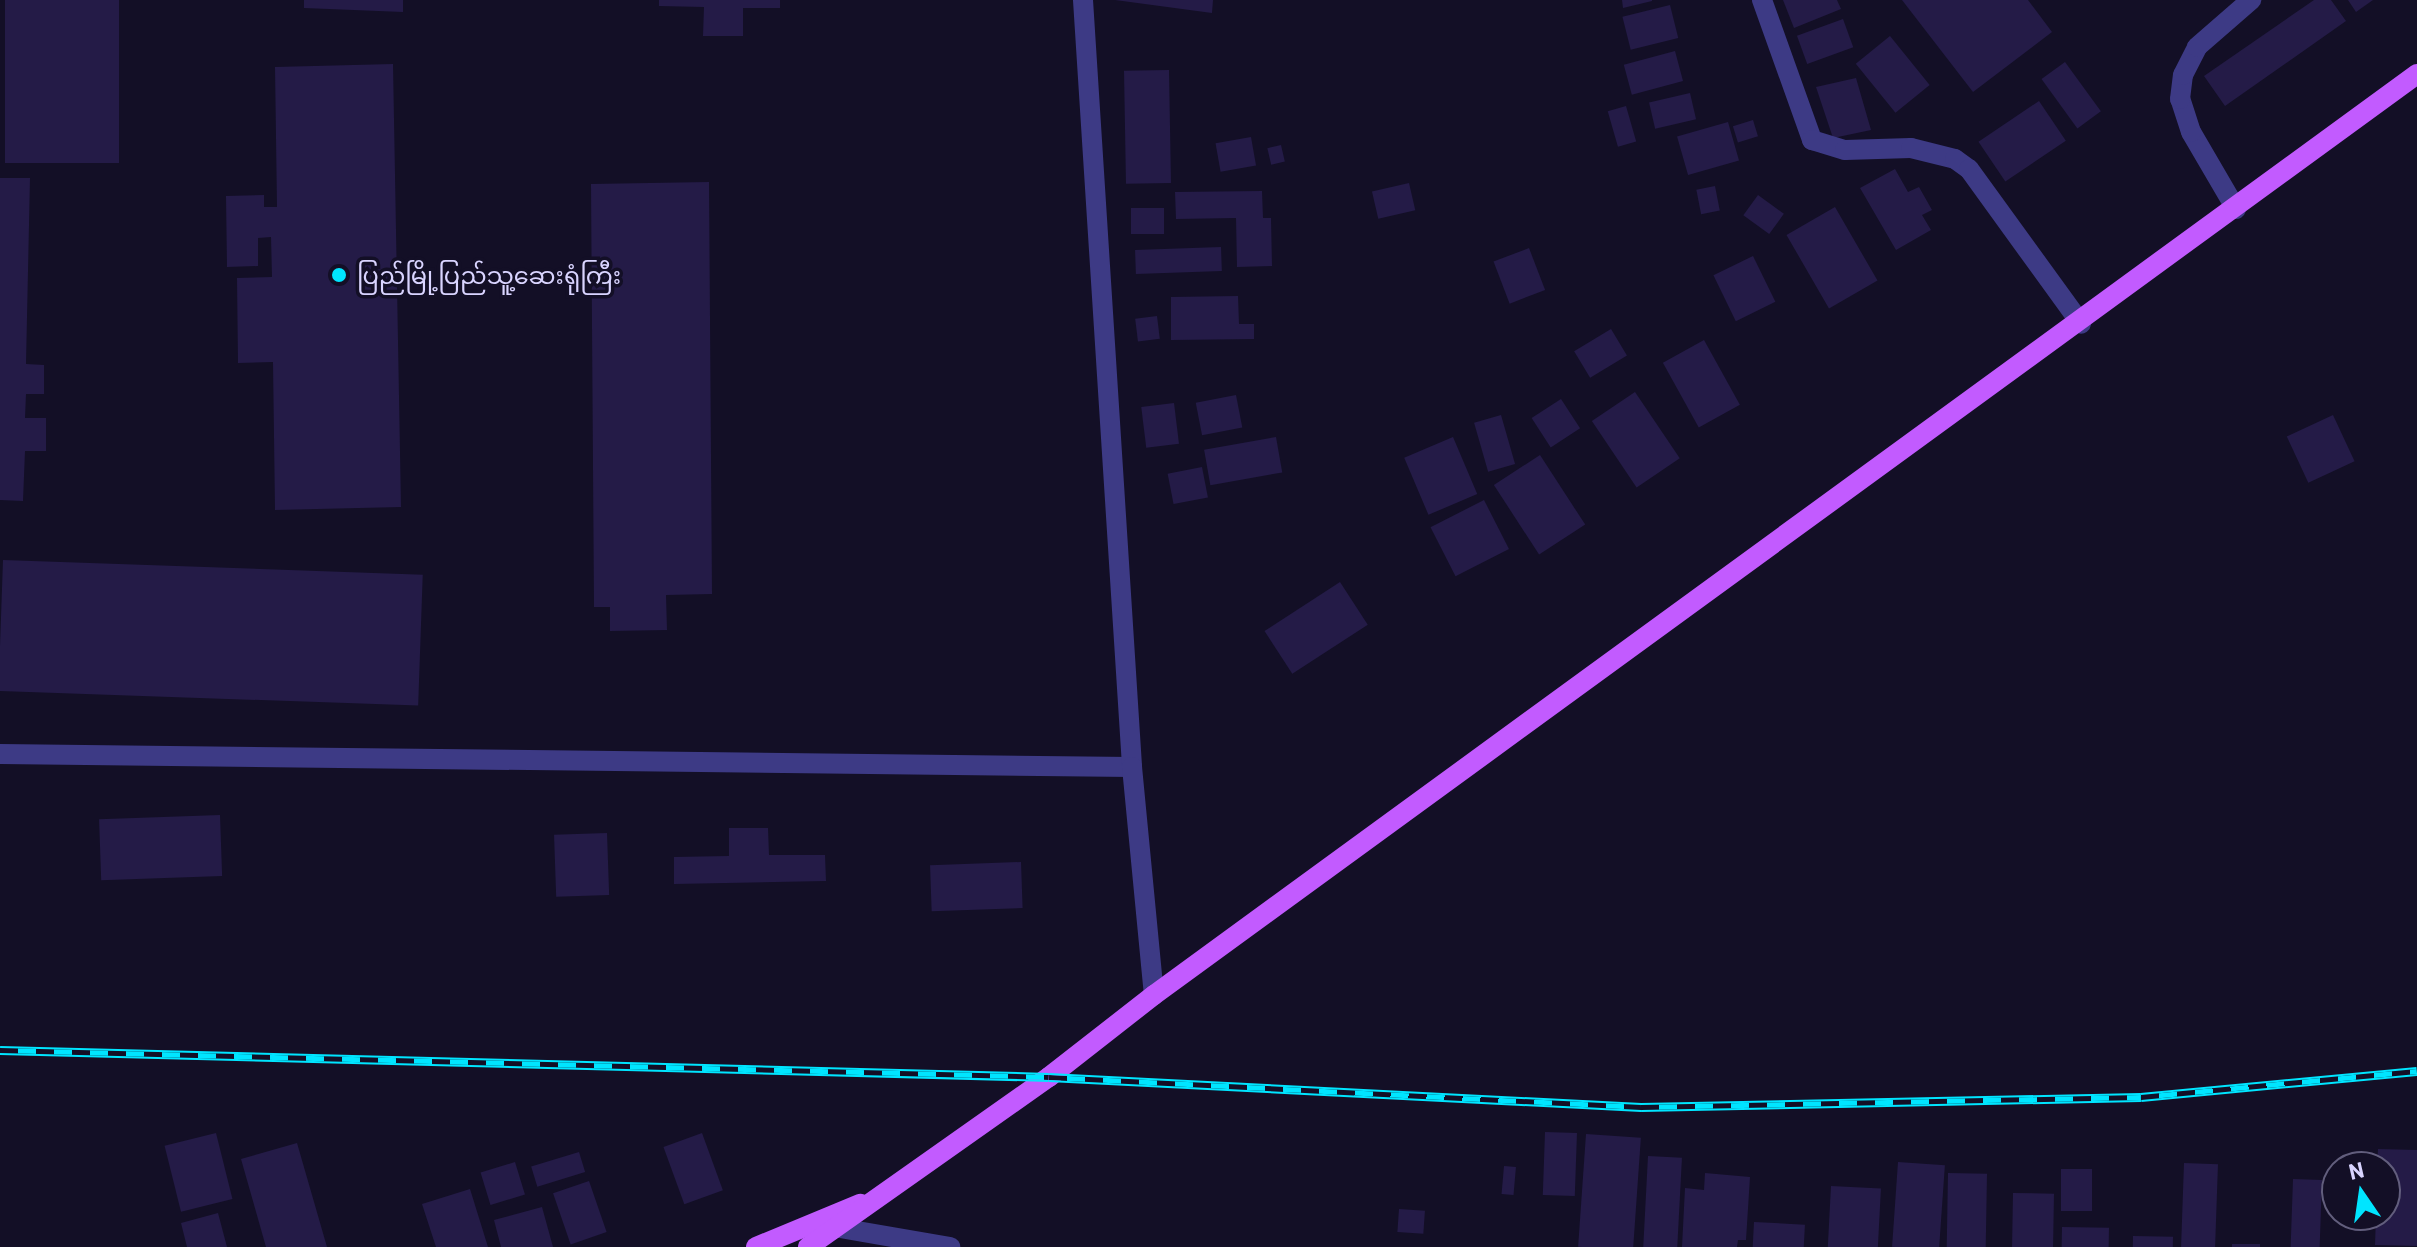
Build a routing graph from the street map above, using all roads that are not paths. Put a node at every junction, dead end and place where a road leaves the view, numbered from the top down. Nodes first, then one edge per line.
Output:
1 (1083, 0) edge
2 (1762, 0) edge
3 (2251, 0) edge
4 (2417, 74) edge
5 (2236, 209) junction
6 (2081, 324) junction
7 (0, 754) edge
8 (1132, 767) junction
9 (1154, 995) junction
10 (832, 1223) junction
11 (756, 1247) edge
12 (808, 1247) edge
13 (950, 1247) edge

1 - 8 street
2 - 6 street
3 - 5 street
4 - 5 main road
5 - 6 main road
6 - 9 main road
7 - 8 street
8 - 9 street
9 - 10 main road
10 - 11 main road
10 - 12 main road
10 - 13 street

